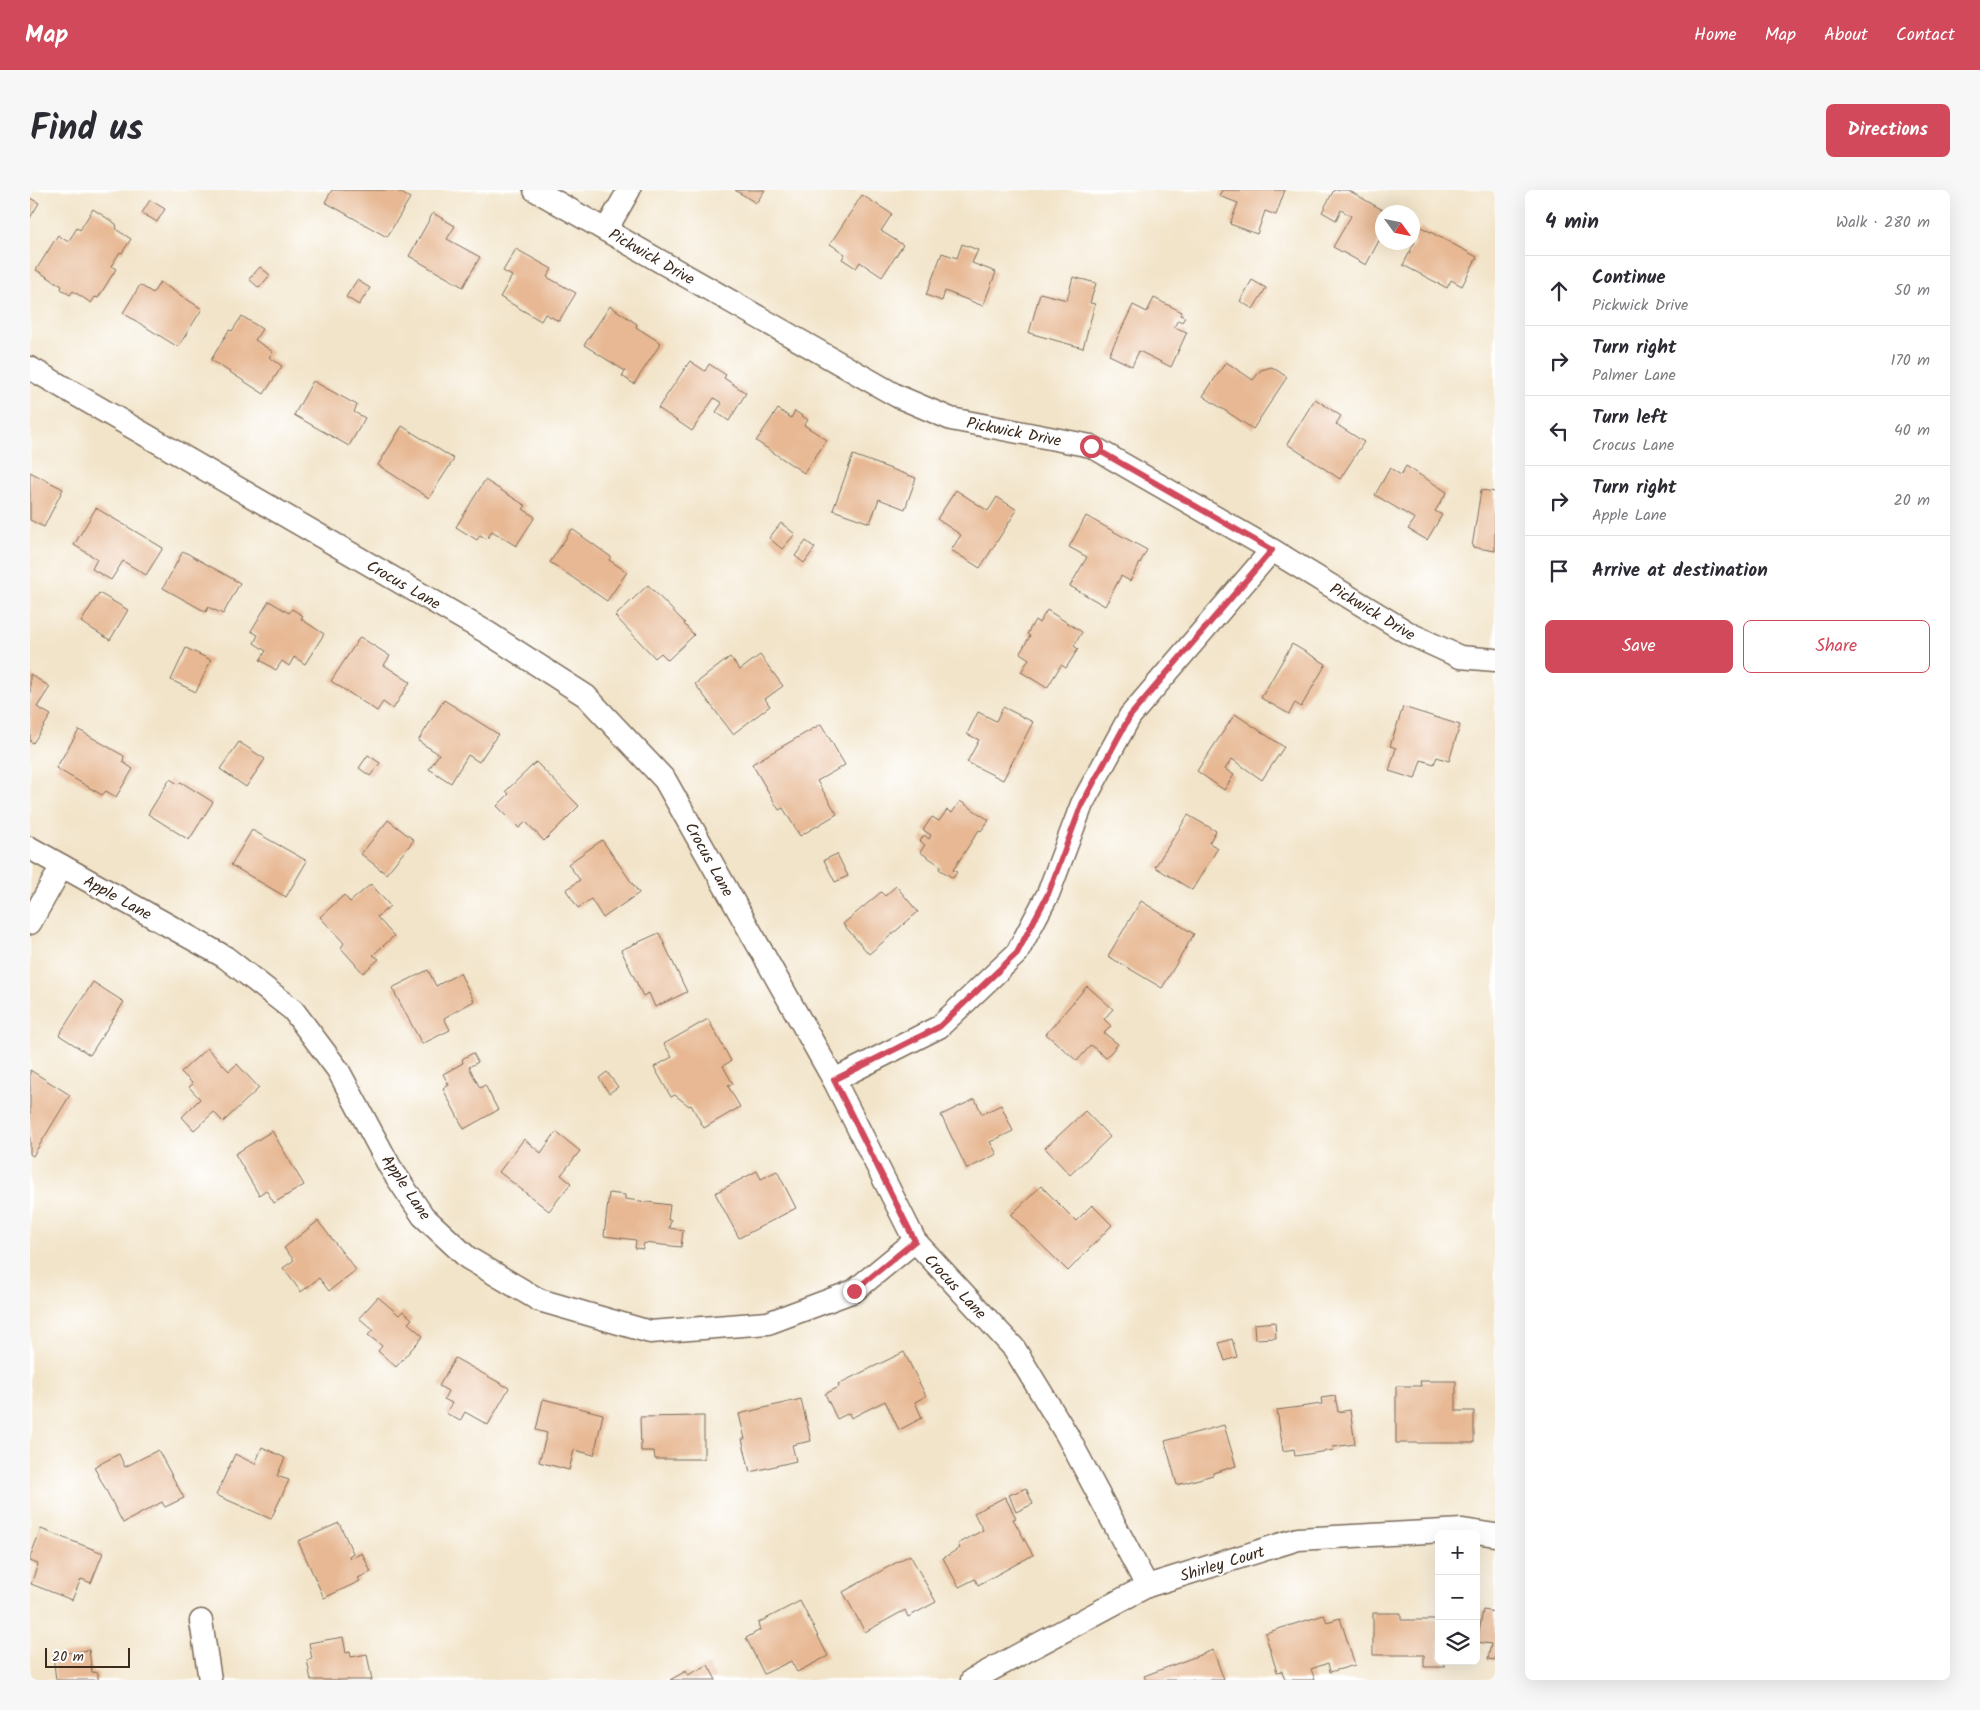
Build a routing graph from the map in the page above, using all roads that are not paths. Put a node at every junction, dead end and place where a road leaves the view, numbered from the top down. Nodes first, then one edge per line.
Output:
1 (535, 190) edge
2 (629, 190) edge
3 (606, 230) junction
4 (30, 368) edge
5 (1272, 550) junction
6 (1495, 660) edge
7 (30, 848) edge
8 (62, 866) junction
9 (30, 923) edge
10 (834, 1080) junction
11 (915, 1241) junction
12 (1495, 1535) edge
13 (1147, 1586) junction
14 (201, 1621) dead end
15 (210, 1680) edge
16 (972, 1680) edge

1 - 3 street, Pickwick Drive
2 - 3 street
3 - 5 street, Pickwick Drive
4 - 10 street, Crocus Lane
5 - 6 street, Pickwick Drive
5 - 10 street
7 - 8 street, Apple Lane
8 - 9 street
8 - 11 street, Apple Lane
10 - 11 street, Crocus Lane
11 - 13 street, Crocus Lane
12 - 13 street, Shirley Court
13 - 16 street, Shirley Court
14 - 15 street

